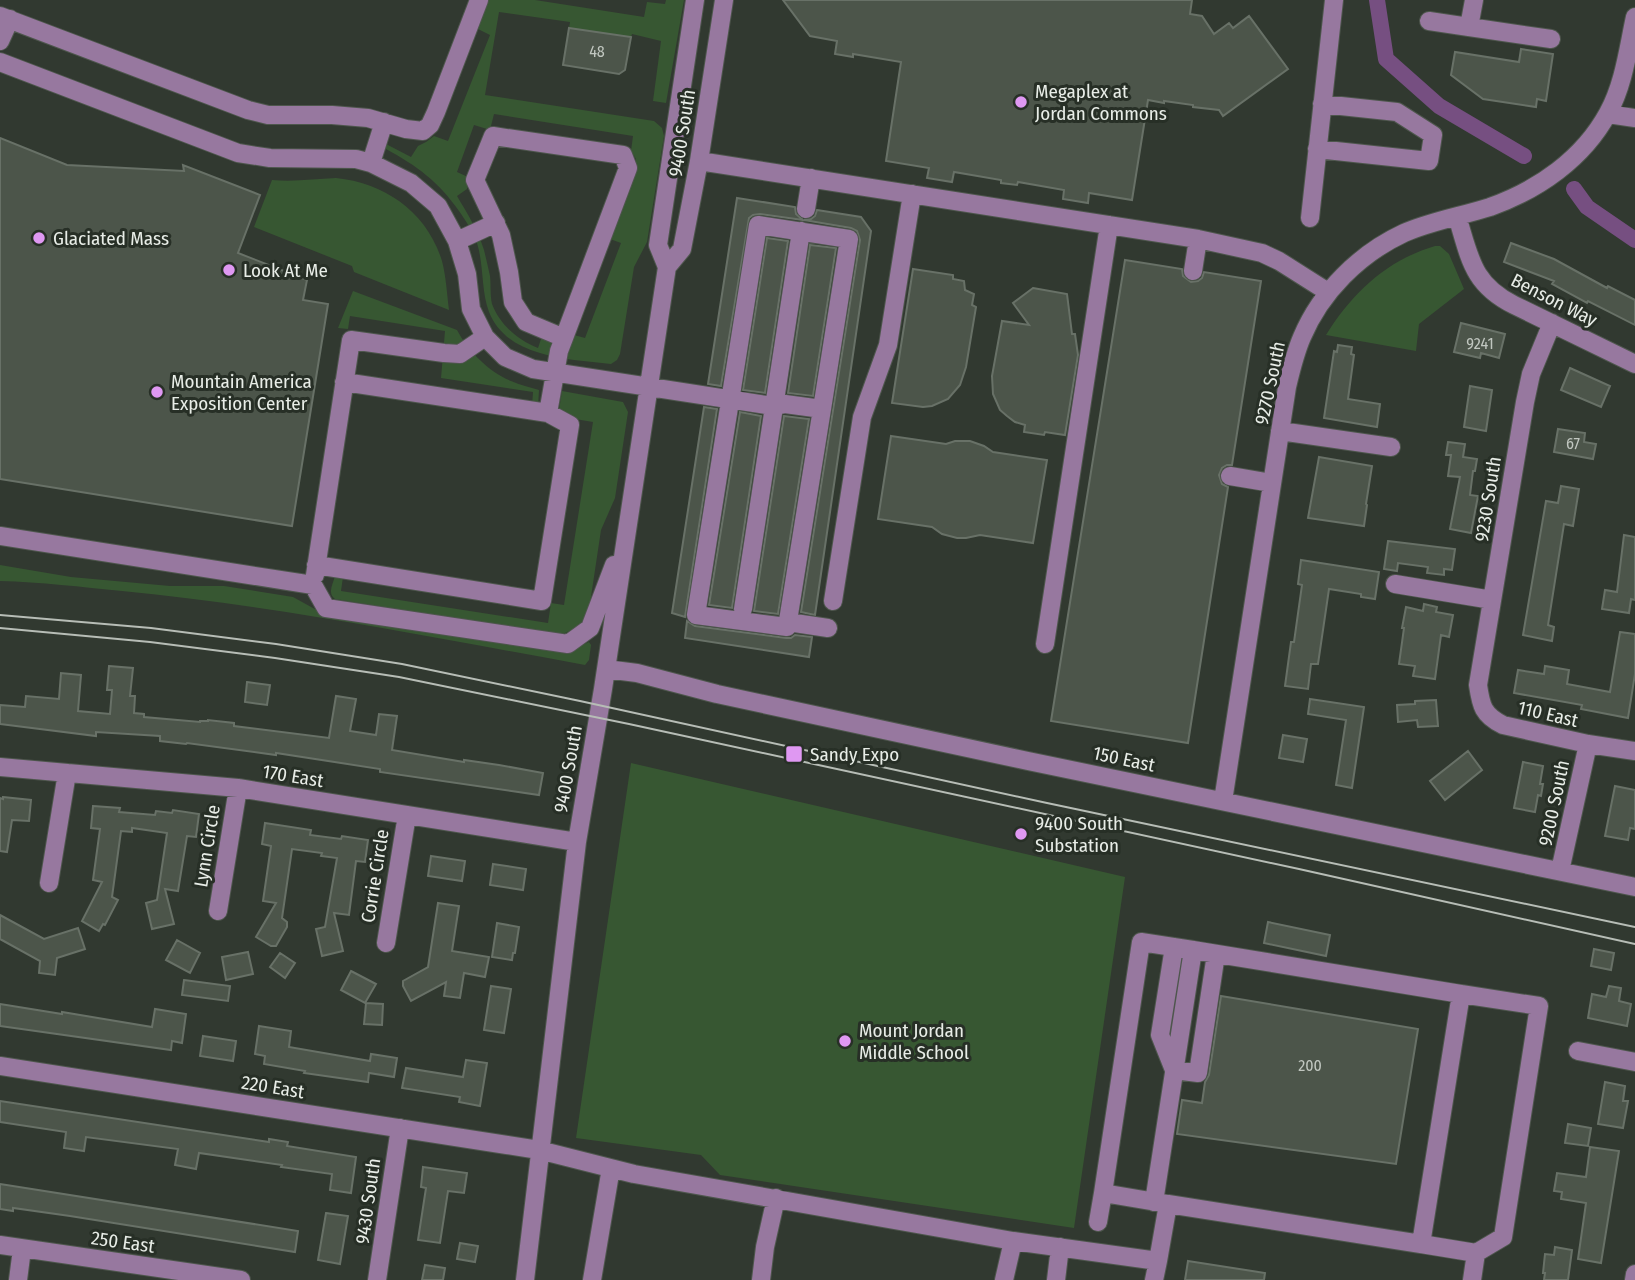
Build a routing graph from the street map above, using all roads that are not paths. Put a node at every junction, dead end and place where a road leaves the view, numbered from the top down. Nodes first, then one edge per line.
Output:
1 (478, 0) edge
2 (695, 0) edge
3 (724, 0) edge
4 (1334, 0) edge
5 (1474, 0) edge
6 (1635, 17) edge
7 (5, 18) edge
8 (1429, 21) dead end
9 (1469, 27) junction
10 (1551, 39) dead end
11 (0, 41) edge
12 (0, 62) edge
13 (1322, 104) junction
14 (1608, 114) junction
15 (1635, 118) edge
16 (383, 122) junction
17 (1317, 149) junction
18 (699, 161) junction
19 (371, 163) junction
20 (811, 178) junction
21 (912, 194) junction
22 (806, 209) dead end
23 (1457, 216) junction
24 (1310, 218) dead end
25 (496, 223) junction
26 (1109, 225) junction
27 (801, 231) junction
28 (1198, 239) junction
29 (457, 241) junction
30 (667, 267) junction
31 (1193, 271) dead end
32 (1328, 292) junction
33 (1552, 323) junction
34 (485, 337) junction
35 (564, 338) junction
36 (1635, 364) edge
37 (556, 373) junction
38 (344, 382) junction
39 (649, 387) junction
40 (730, 400) junction
41 (773, 406) junction
42 (822, 409) junction
43 (548, 413) junction
44 (1280, 430) junction
45 (1391, 447) dead end
46 (1230, 476) dead end
47 (1272, 483) junction
48 (627, 533) junction
49 (0, 536) edge
50 (316, 565) junction
51 (1395, 584) dead end
52 (313, 585) junction
53 (1492, 600) junction
54 (834, 601) dead end
55 (743, 610) dead end
56 (788, 622) junction
57 (828, 628) dead end
58 (1045, 644) dead end
59 (606, 669) junction
60 (1478, 685) joint
61 (1588, 744) junction
62 (1635, 751) edge
63 (0, 767) edge
64 (67, 773) junction
65 (237, 788) junction
66 (1223, 801) junction
67 (407, 815) junction
68 (577, 842) junction
69 (1560, 871) junction
70 (49, 883) dead end
71 (1635, 887) edge
72 (218, 911) dead end
73 (386, 943) dead end
74 (1174, 947) junction
75 (1193, 950) junction
76 (1216, 954) junction
77 (1461, 994) junction
78 (1578, 1051) dead end
79 (1635, 1062) edge
80 (0, 1066) edge
81 (1174, 1070) junction
82 (400, 1128) junction
83 (540, 1150) junction
84 (611, 1168) junction
85 (1102, 1193) junction
86 (776, 1198) junction
87 (1161, 1203) junction
88 (1098, 1222) dead end
89 (599, 1237) junction
90 (1013, 1241) junction
91 (1422, 1244) junction
92 (0, 1245) edge
93 (1060, 1247) junction
94 (22, 1249) junction
95 (1476, 1253) junction
96 (1158, 1261) junction
97 (1635, 1274) edge
98 (18, 1280) edge
99 (241, 1280) edge
100 (377, 1280) edge
101 (525, 1280) edge
102 (592, 1280) edge
103 (602, 1280) edge
104 (761, 1280) edge
105 (1004, 1280) edge
106 (1056, 1280) edge
107 (1154, 1280) edge
108 (1472, 1280) edge
109 (1634, 1280) edge

1 - 16 street
2 - 30 street, 9400 South
3 - 18 street, 9400 South
4 - 13 street
5 - 9 street
6 - 14 street, 9270 South
7 - 11 street
7 - 16 street
8 - 9 street
9 - 10 street
12 - 19 street
13 - 17 street
13 - 17 street
14 - 15 street
14 - 23 street, 9270 South
16 - 19 street
17 - 24 street
18 - 20 street
18 - 30 street, 9400 South
19 - 29 street
20 - 21 street
20 - 22 street
21 - 26 street
21 - 54 street
23 - 32 street, 9270 South
23 - 33 street, Benson Way
25 - 29 street
25 - 35 street
25 - 35 street
26 - 28 street
26 - 58 street
27 - 40 street
27 - 41 street
27 - 42 street
28 - 31 street
28 - 32 street
29 - 34 street
30 - 39 street, 9400 South
32 - 44 street, 9270 South
33 - 36 street, Benson Way
33 - 53 street, 9230 South
34 - 37 street
34 - 38 street
35 - 37 street
37 - 39 street
37 - 43 street
38 - 43 street
38 - 50 street
39 - 40 street
39 - 48 street, 9400 South
40 - 41 street
40 - 56 street
41 - 42 street
41 - 55 street
42 - 56 street
43 - 50 street
44 - 45 street
44 - 47 street, 9270 South
46 - 47 street
47 - 66 street, 9270 South
48 - 52 street
48 - 59 street, 9400 South
49 - 52 street
50 - 52 street
51 - 53 street
53 - 60 street, 9230 South
56 - 57 street
59 - 66 street, 150 East
59 - 68 street, 9400 South
60 - 61 street, 110 East
61 - 62 street, 110 East
61 - 69 street, 9200 South
63 - 64 street, 170 East
64 - 65 street, 170 East
64 - 70 street
65 - 67 street, 170 East
65 - 72 street, Lynn Circle
66 - 69 street, 150 East
67 - 68 street, 170 East
67 - 73 street, Corrie Circle
68 - 83 street, 9400 South
69 - 71 street, 150 East
74 - 75 street
74 - 81 street
74 - 85 street
75 - 76 street
75 - 81 street
76 - 77 street
76 - 81 street
77 - 91 street
77 - 95 street
78 - 79 street
80 - 82 street, 220 East
81 - 87 street
82 - 83 street, 220 East
82 - 100 street, 9430 South
83 - 84 street, 220 East
83 - 101 street, 9400 South
84 - 86 street, 220 East
84 - 89 street
85 - 87 street
85 - 88 street
86 - 90 street, 220 East
86 - 104 street
87 - 91 street
87 - 96 street
89 - 102 street
89 - 103 street
90 - 93 street, 220 East
90 - 105 street
91 - 95 street
92 - 94 street, 250 East
93 - 96 street, 220 East
93 - 106 street
94 - 98 street
94 - 99 street, 250 East
95 - 108 street
96 - 107 street
97 - 109 street

